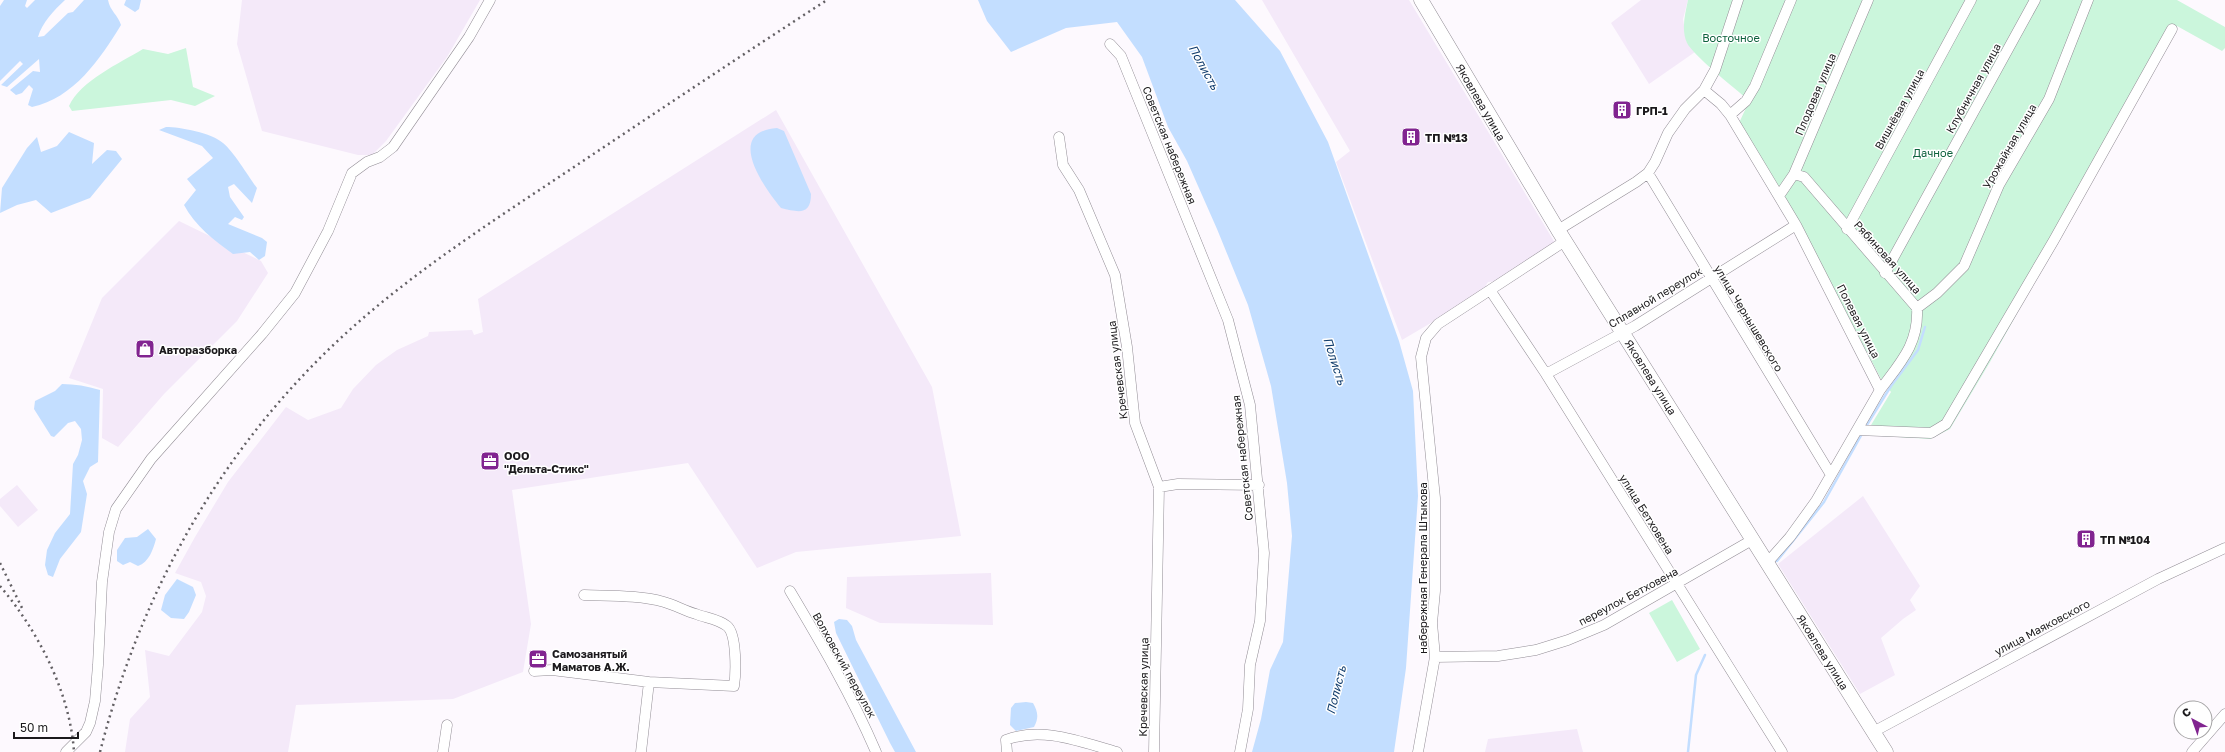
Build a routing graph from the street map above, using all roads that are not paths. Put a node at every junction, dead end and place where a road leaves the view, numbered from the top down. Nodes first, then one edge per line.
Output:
1 (490, 0) edge
2 (1421, 0) edge
3 (1738, 0) edge
4 (1791, 0) edge
5 (1868, 0) edge
6 (1971, 0) edge
7 (2035, 0) edge
8 (2088, 0) edge
9 (2172, 29) dead end
10 (1110, 44) dead end
11 (1704, 90) junction
12 (1730, 115) junction
13 (1059, 137) dead end
14 (1648, 173) junction
15 (1794, 174) junction
16 (1779, 196) junction
17 (1796, 225) junction
18 (1847, 229) junction
19 (1561, 236) junction
20 (1885, 272) junction
21 (1711, 278) junction
22 (1490, 290) junction
23 (1917, 308) junction
24 (1623, 332) junction
25 (1546, 374) junction
26 (1880, 390) junction
27 (1857, 430) junction
28 (1831, 475) junction
29 (1259, 485) junction
30 (1159, 487) junction
31 (1752, 540) junction
32 (2225, 548) edge
33 (1767, 563) junction
34 (1677, 584) junction
35 (790, 591) dead end
36 (584, 595) dead end
37 (1435, 658) junction
38 (534, 671) dead end
39 (649, 682) junction
40 (2225, 714) edge
41 (447, 726) dead end
42 (1873, 732) junction
43 (66, 752) edge
44 (443, 752) edge
45 (641, 752) edge
46 (876, 752) edge
47 (1007, 752) edge
48 (1117, 752) edge
49 (1154, 752) edge
50 (1240, 752) edge
51 (1418, 752) edge
52 (1782, 752) edge
53 (1886, 752) edge
54 (2192, 752) edge

1 - 43 street
2 - 19 street, Яковлева улица
3 - 11 street
4 - 12 street
5 - 15 street, Плодовая улица
6 - 18 street, Вишнёвая улица
7 - 20 street, Клубничная улица
8 - 23 street, Урожайная улица
9 - 27 street
10 - 29 street, Советская набережная
11 - 12 street, Полевая улица
11 - 14 street
12 - 16 street, Полевая улица
13 - 30 street, Кречевская улица
14 - 19 street, набережная Генерала Штыкова
14 - 21 street, улица Чернышевского
15 - 16 street, Плодовая улица
15 - 18 street, Рябиновая улица
16 - 17 street, Полевая улица
17 - 21 street, Сплавной переулок
17 - 26 street, Полевая улица
18 - 20 street, Рябиновая улица
19 - 22 street, набережная Генерала Штыкова
19 - 24 street, Яковлева улица
20 - 23 street, Рябиновая улица
21 - 24 street, Сплавной переулок
21 - 28 street, улица Чернышевского
22 - 25 street, улица Бетховена
22 - 37 street, набережная Генерала Штыкова
23 - 26 street, Рябиновая улица
24 - 25 street, Сплавной переулок
24 - 31 street, Яковлева улица
25 - 34 street, улица Бетховена
26 - 27 street
27 - 28 street
28 - 33 street
29 - 30 street
29 - 50 street, Советская набережная
30 - 49 street, Кречевская улица
31 - 33 street, Яковлева улица
31 - 34 street, переулок Бетховена
32 - 42 street, улица Маяковского
33 - 42 street, Яковлева улица
34 - 37 street, переулок Бетховена
34 - 52 street, улица Бетховена
35 - 46 street, Волховский переулок
36 - 39 street
37 - 51 street, набережная Генерала Штыкова
38 - 39 street
39 - 45 street
40 - 54 street
41 - 44 street
42 - 53 street, Яковлева улица
47 - 48 street

